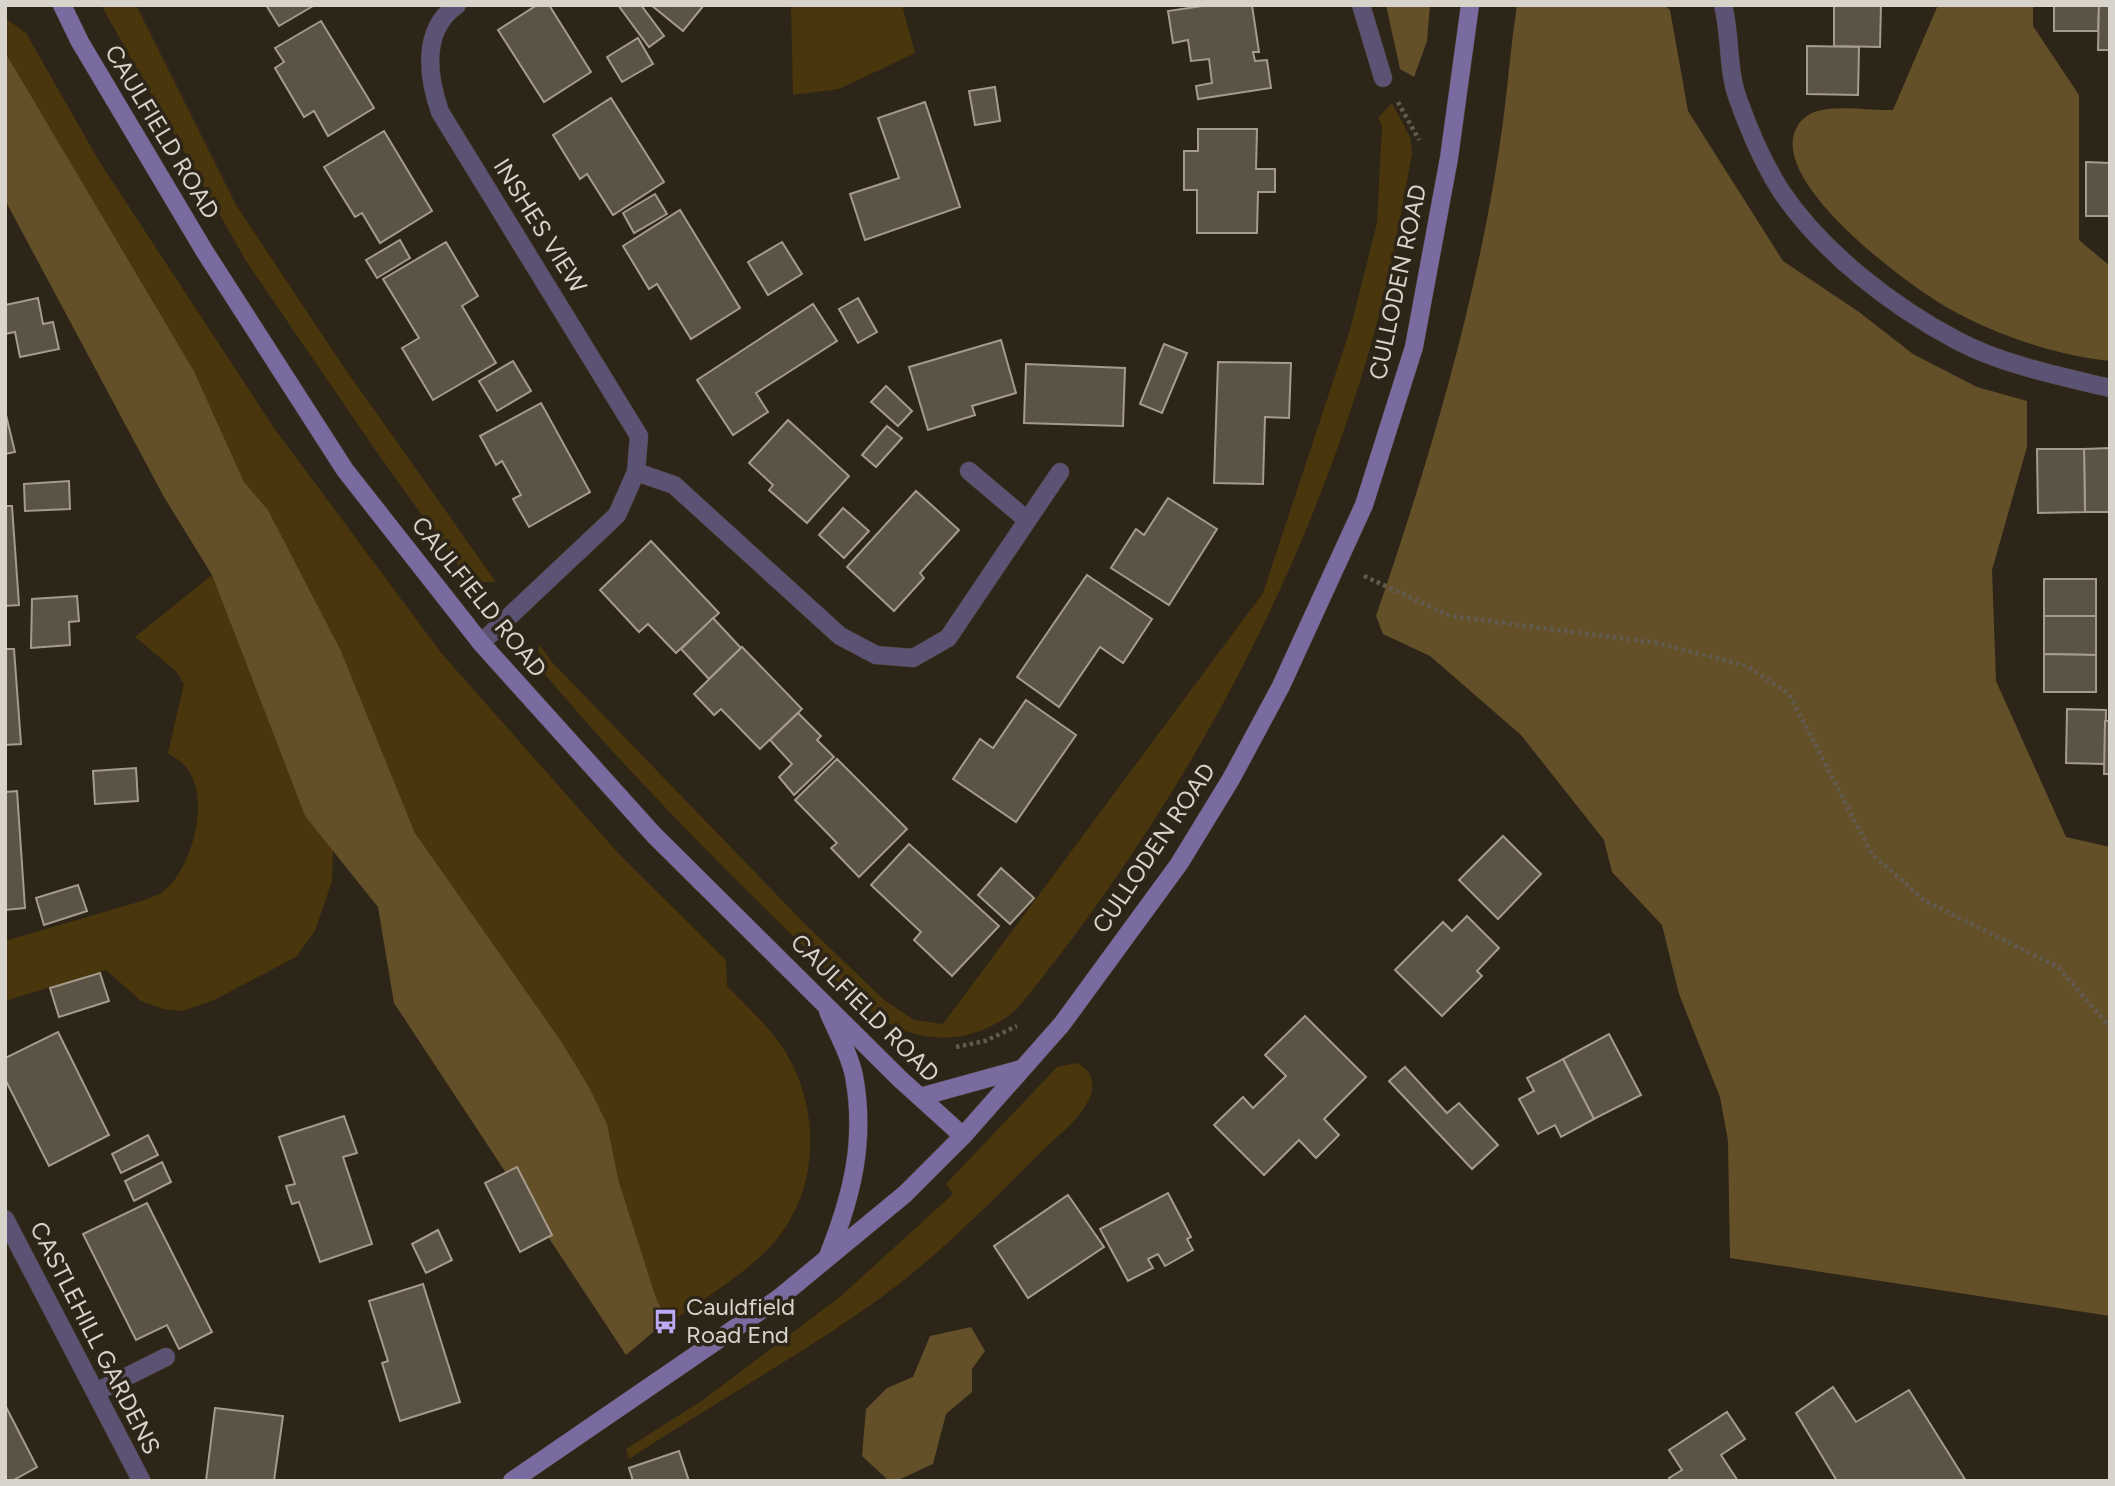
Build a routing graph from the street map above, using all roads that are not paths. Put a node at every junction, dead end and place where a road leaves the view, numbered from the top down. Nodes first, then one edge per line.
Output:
1 (62, 5) edge
2 (457, 5) edge
3 (1361, 5) edge
4 (1470, 5) edge
5 (1723, 5) edge
6 (1383, 78) road end
7 (2110, 388) edge
8 (969, 471) dead end
9 (636, 472) junction
10 (1060, 472) dead end
11 (1027, 520) junction
12 (481, 643) junction
13 (823, 1001) junction
14 (1021, 1069) junction
15 (920, 1097) junction
16 (963, 1136) junction
17 (5, 1219) edge
18 (827, 1259) junction
19 (166, 1357) dead end
20 (96, 1392) junction
21 (141, 1480) edge
22 (512, 1481) edge

1 - 12 main road, CAULFIELD ROAD
2 - 9 street, INSHES VIEW
3 - 6 street
4 - 14 main road, CULLODEN ROAD
5 - 7 street
8 - 11 street
9 - 11 street
9 - 12 street, INSHES VIEW
10 - 11 street
12 - 13 main road, CAULFIELD ROAD
13 - 15 main road, CAULFIELD ROAD
13 - 18 main road
14 - 15 main road
14 - 16 main road, CULLODEN ROAD
15 - 16 main road, CAULFIELD ROAD
16 - 18 main road, CULLODEN ROAD
17 - 20 street, CASTLEHILL GARDENS
18 - 22 main road, CULLODEN ROAD
19 - 20 street
20 - 21 street, CASTLEHILL GARDENS

